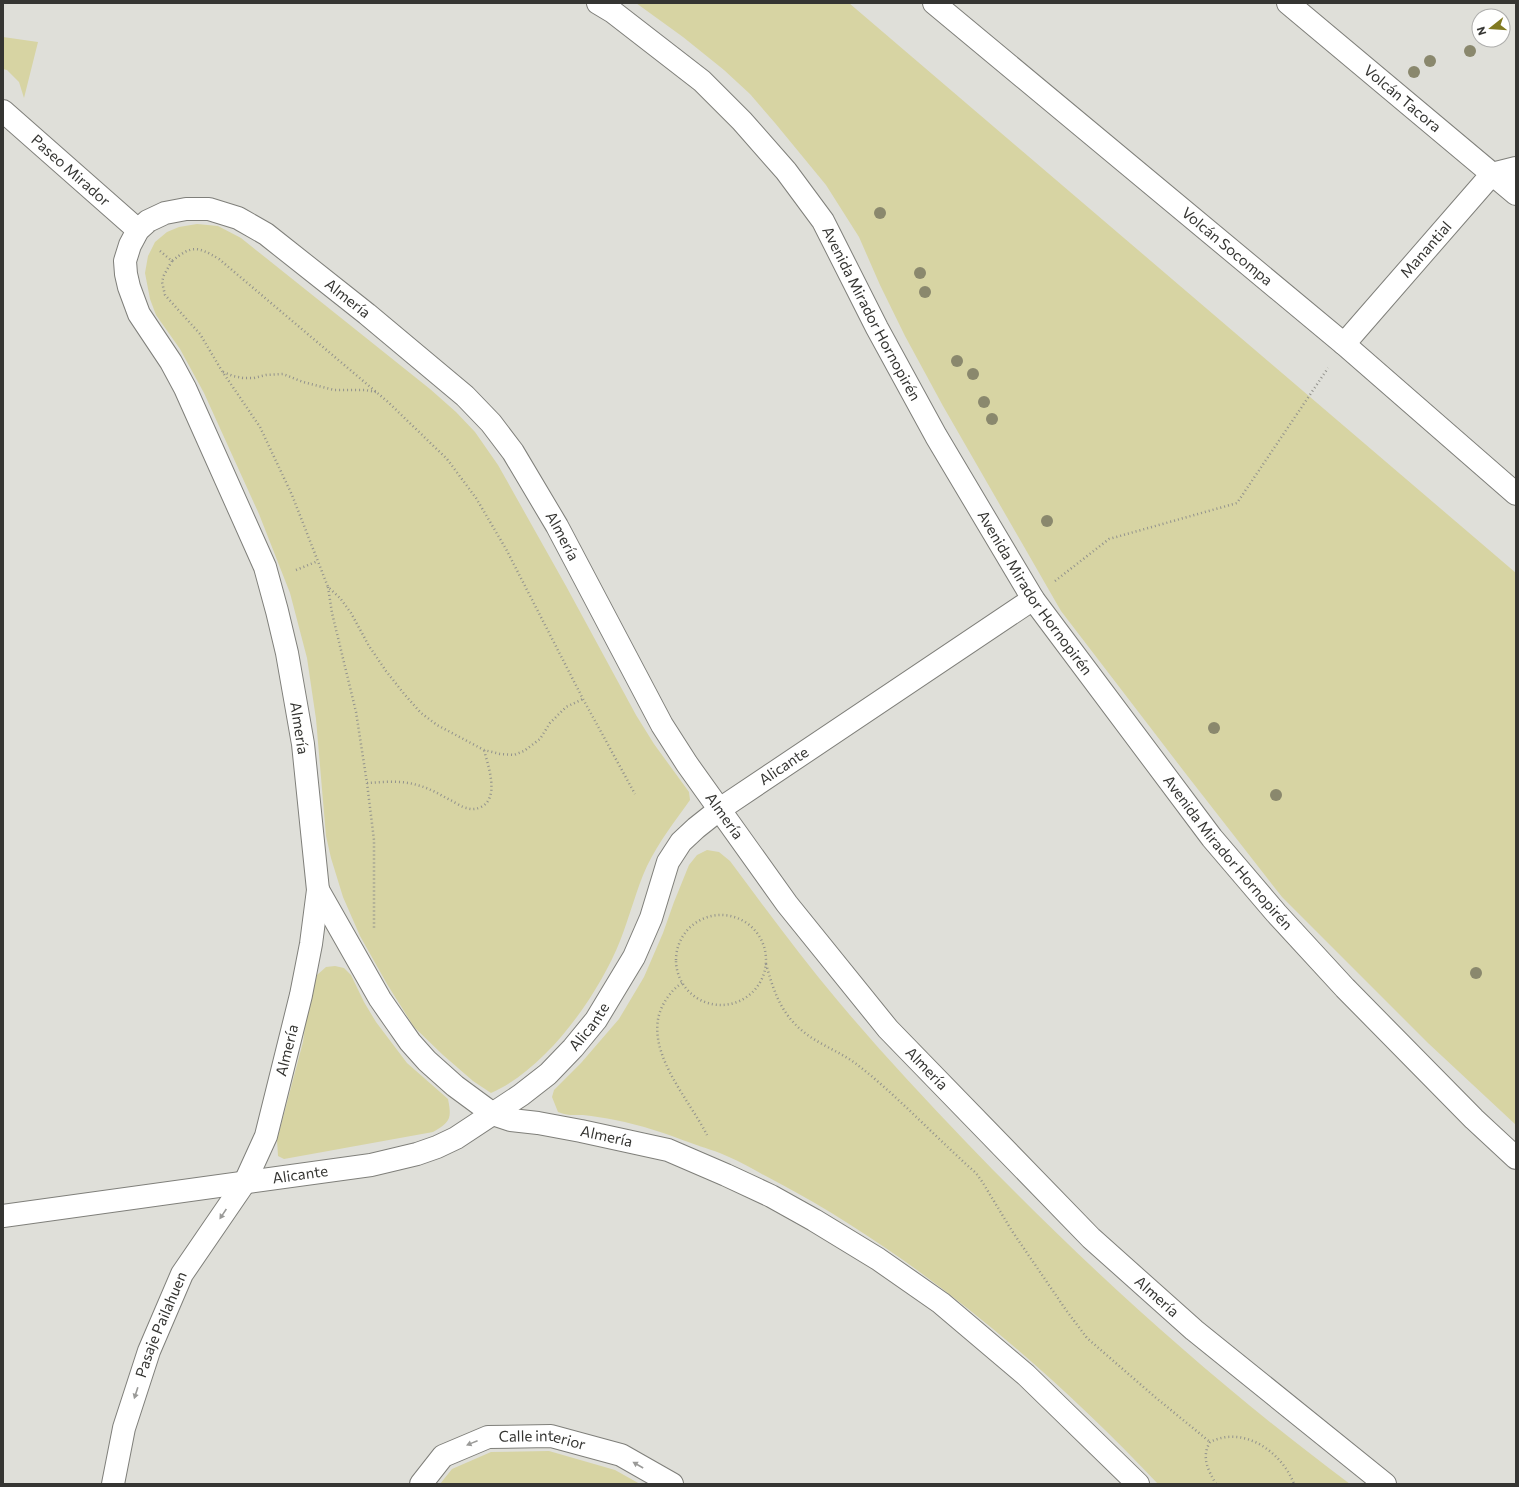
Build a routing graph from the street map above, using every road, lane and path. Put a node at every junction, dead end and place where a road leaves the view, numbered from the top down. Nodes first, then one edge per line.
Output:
1 (598, 3) edge
2 (934, 3) edge
3 (1288, 3) edge
4 (3, 111) edge
5 (1516, 168) edge
6 (1492, 174) junction
7 (1516, 194) edge
8 (138, 230) junction
9 (172, 261) junction
10 (1344, 344) junction
11 (222, 371) junction
12 (377, 392) junction
13 (1516, 494) edge
14 (328, 587) junction
15 (1033, 599) junction
16 (583, 699) junction
17 (484, 750) junction
18 (368, 783) junction
19 (635, 794) dead end
20 (720, 809) junction
21 (318, 890) junction
22 (374, 932) dead end
23 (766, 964) junction
24 (682, 983) junction
25 (493, 1114) junction
26 (1516, 1158) edge
27 (717, 1170) junction
28 (245, 1182) junction
29 (3, 1216) edge
30 (1210, 1442) junction
31 (113, 1484) edge
32 (420, 1484) edge
33 (672, 1484) edge
34 (1138, 1484) edge
35 (1216, 1484) edge
36 (1294, 1484) edge
37 (1385, 1484) edge

1 - 15 street, Avenida Mirador Hornopirén
2 - 10 street, Volcán Socompa
3 - 6 street, Volcán Tacora
4 - 8 street, Paseo Mirador
5 - 6 street
6 - 7 street, Volcán Tacora
6 - 10 street, Manantial
8 - 9 path
8 - 20 street, Almería
8 - 21 street, Almería
9 - 11 path
9 - 12 path
10 - 13 street, Volcán Socompa
10 - 15 path
11 - 12 path
11 - 14 path
12 - 16 path
14 - 17 path
14 - 18 path
15 - 20 street, Alicante
15 - 26 street, Avenida Mirador Hornopirén
16 - 17 path
16 - 19 path
17 - 18 path
18 - 22 path
20 - 25 street, Alicante
20 - 37 street, Almería
21 - 25 street, Almería
21 - 28 street, Almería
23 - 24 path
23 - 24 path
23 - 30 path
24 - 27 path
25 - 27 street, Almería
25 - 28 street, Alicante
27 - 34 street, Almería
28 - 29 street, Alicante
28 -> 31 street, Pasaje Pailahuen
30 - 35 path
30 - 36 path
33 -> 32 street, Calle interior

